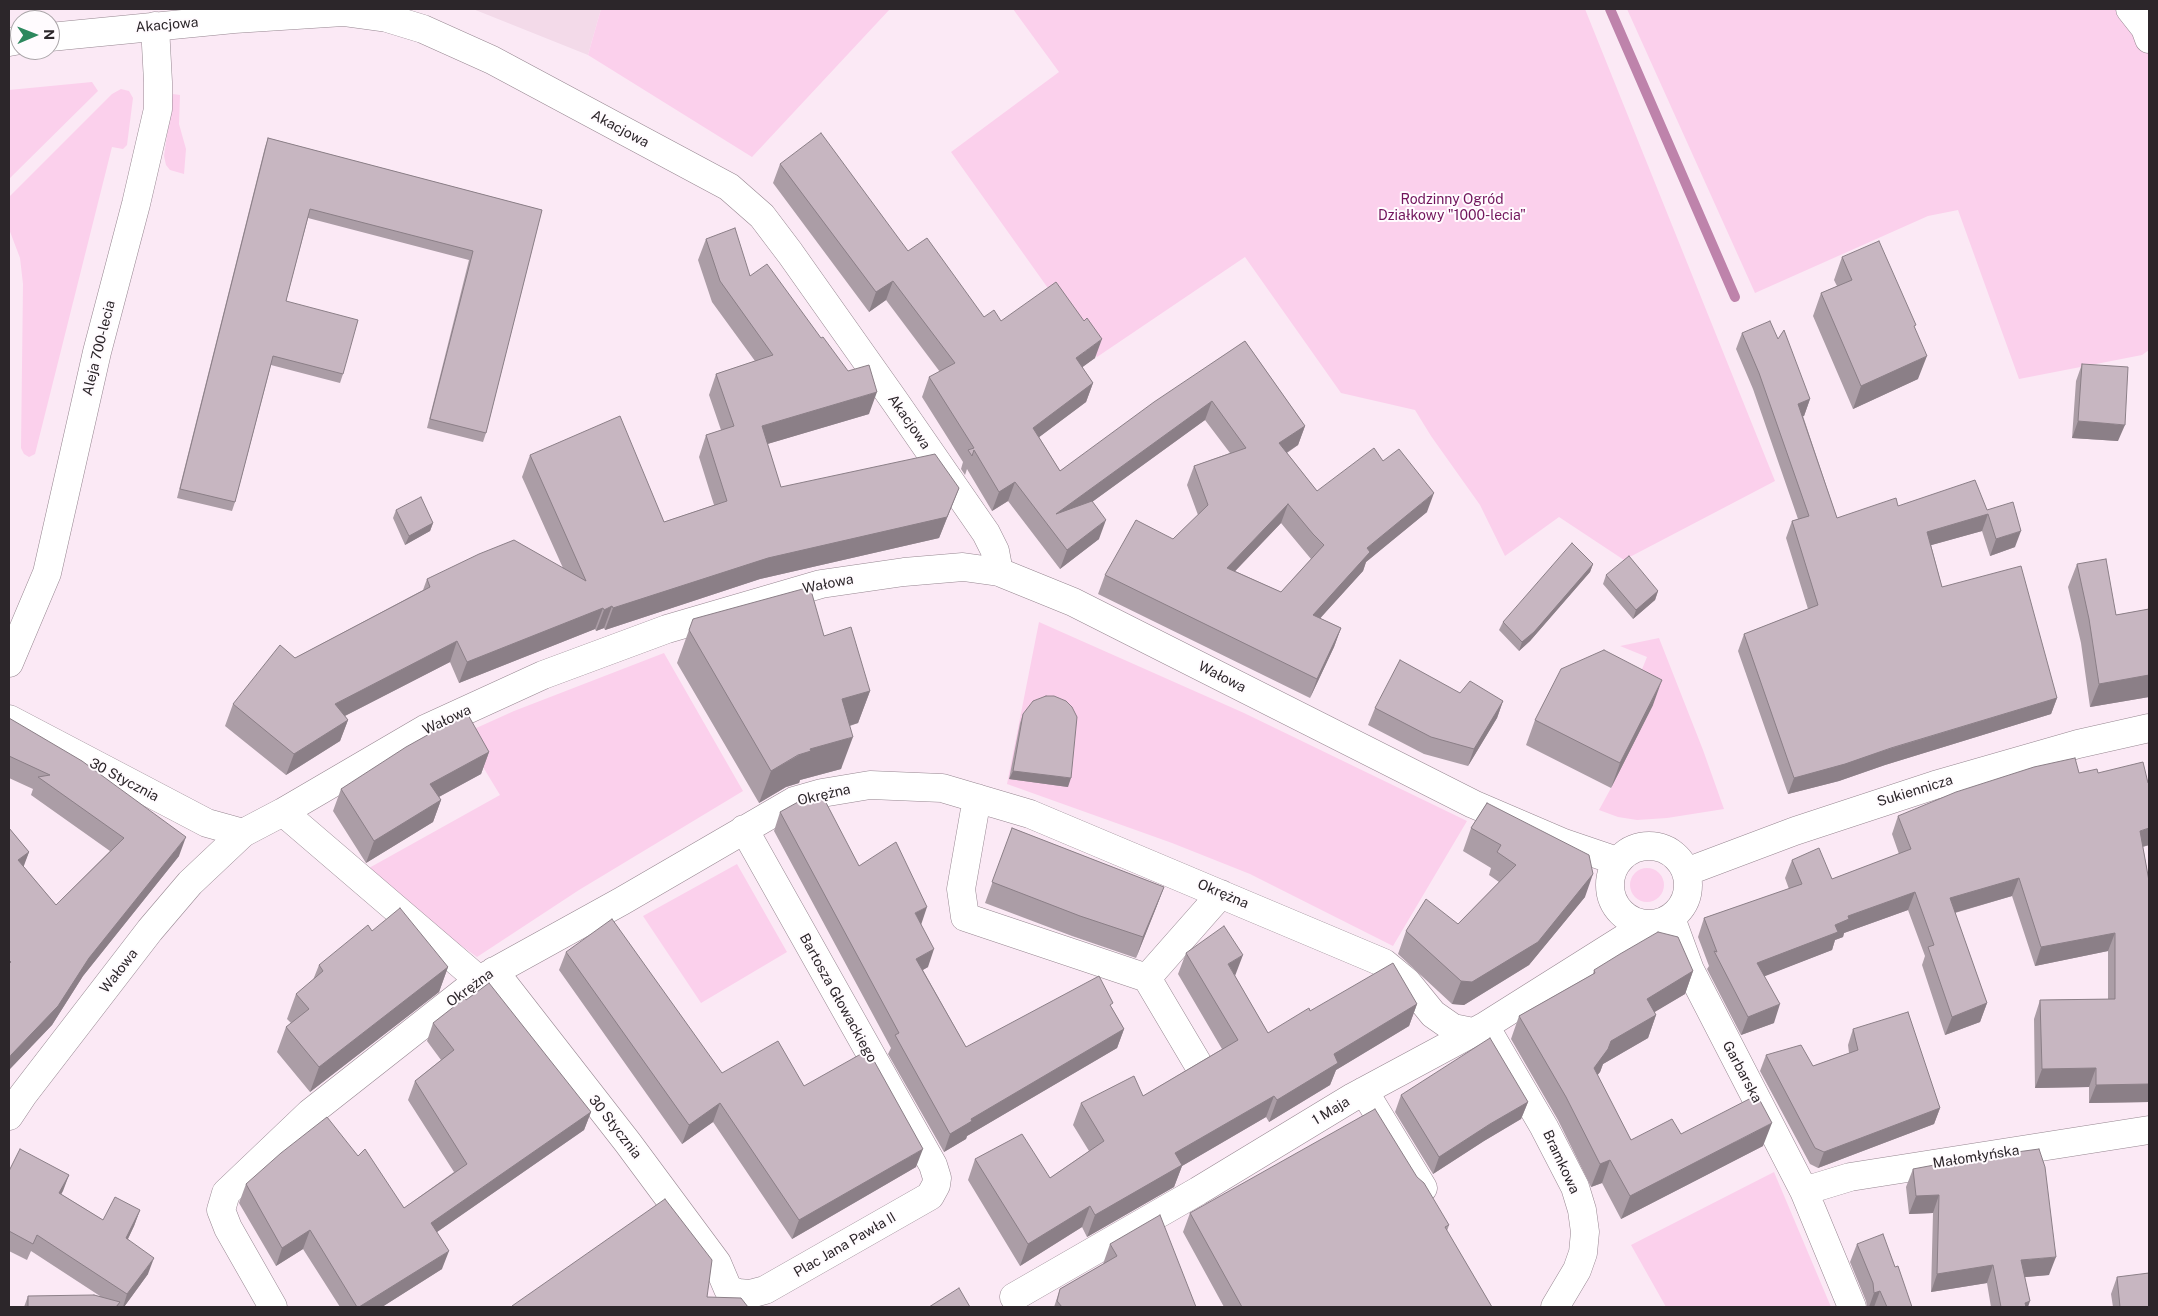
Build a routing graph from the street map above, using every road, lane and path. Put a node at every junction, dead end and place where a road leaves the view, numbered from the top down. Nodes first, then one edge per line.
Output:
1 (2130, 9) edge
2 (236, 14) edge
3 (155, 26) junction
4 (60, 36) edge
5 (2149, 39) edge
6 (999, 572) junction
7 (9, 663) edge
8 (9, 719) edge
9 (2149, 728) edge
10 (977, 798) junction
11 (283, 812) junction
12 (744, 829) junction
13 (243, 833) junction
14 (1617, 861) junction
15 (1686, 872) junction
16 (1221, 894) junction
17 (1659, 921) junction
18 (492, 972) junction
19 (1147, 978) junction
20 (1479, 1029) junction
21 (1198, 1064) edge
22 (1359, 1094) junction
23 (9, 1116) edge
24 (2149, 1130) edge
25 (933, 1165) joint
26 (1424, 1188) edge
27 (1804, 1191) junction
28 (1014, 1297) dead end
29 (722, 1298) edge
30 (273, 1307) edge
31 (1555, 1307) edge
32 (1852, 1307) edge

1 - 5 street
2 - 3 street, Akacjowa
2 - 6 street, Akacjowa
3 - 4 street, Akacjowa
3 - 7 street, Aleja 700-lecia
6 - 11 street, Wałowa
6 - 14 street, Wałowa
8 - 13 street, 30 Stycznia
9 - 15 street, Sukiennicza
10 - 12 street, Okrężna
10 - 16 street, Okrężna
10 - 19 street
11 - 13 street, Wałowa
11 - 18 street, 30 Stycznia
12 - 18 street, Okrężna
12 - 25 street, Bartosza Głowackiego
13 - 23 street, Wałowa
14 - 15 street
14 - 17 street
15 - 17 street
16 - 19 street
16 - 20 street, Okrężna
17 - 20 street, 1 Maja
17 - 27 street, Garbarska
18 - 29 street, 30 Stycznia
18 - 30 street, Okrężna
19 - 21 street
20 - 22 street, 1 Maja
20 - 31 street, Bramkowa
22 - 26 street
22 - 28 street, 1 Maja
24 - 27 street, Małomłyńska
25 - 29 street, Plac Jana Pawła II
27 - 32 street, Garbarska

